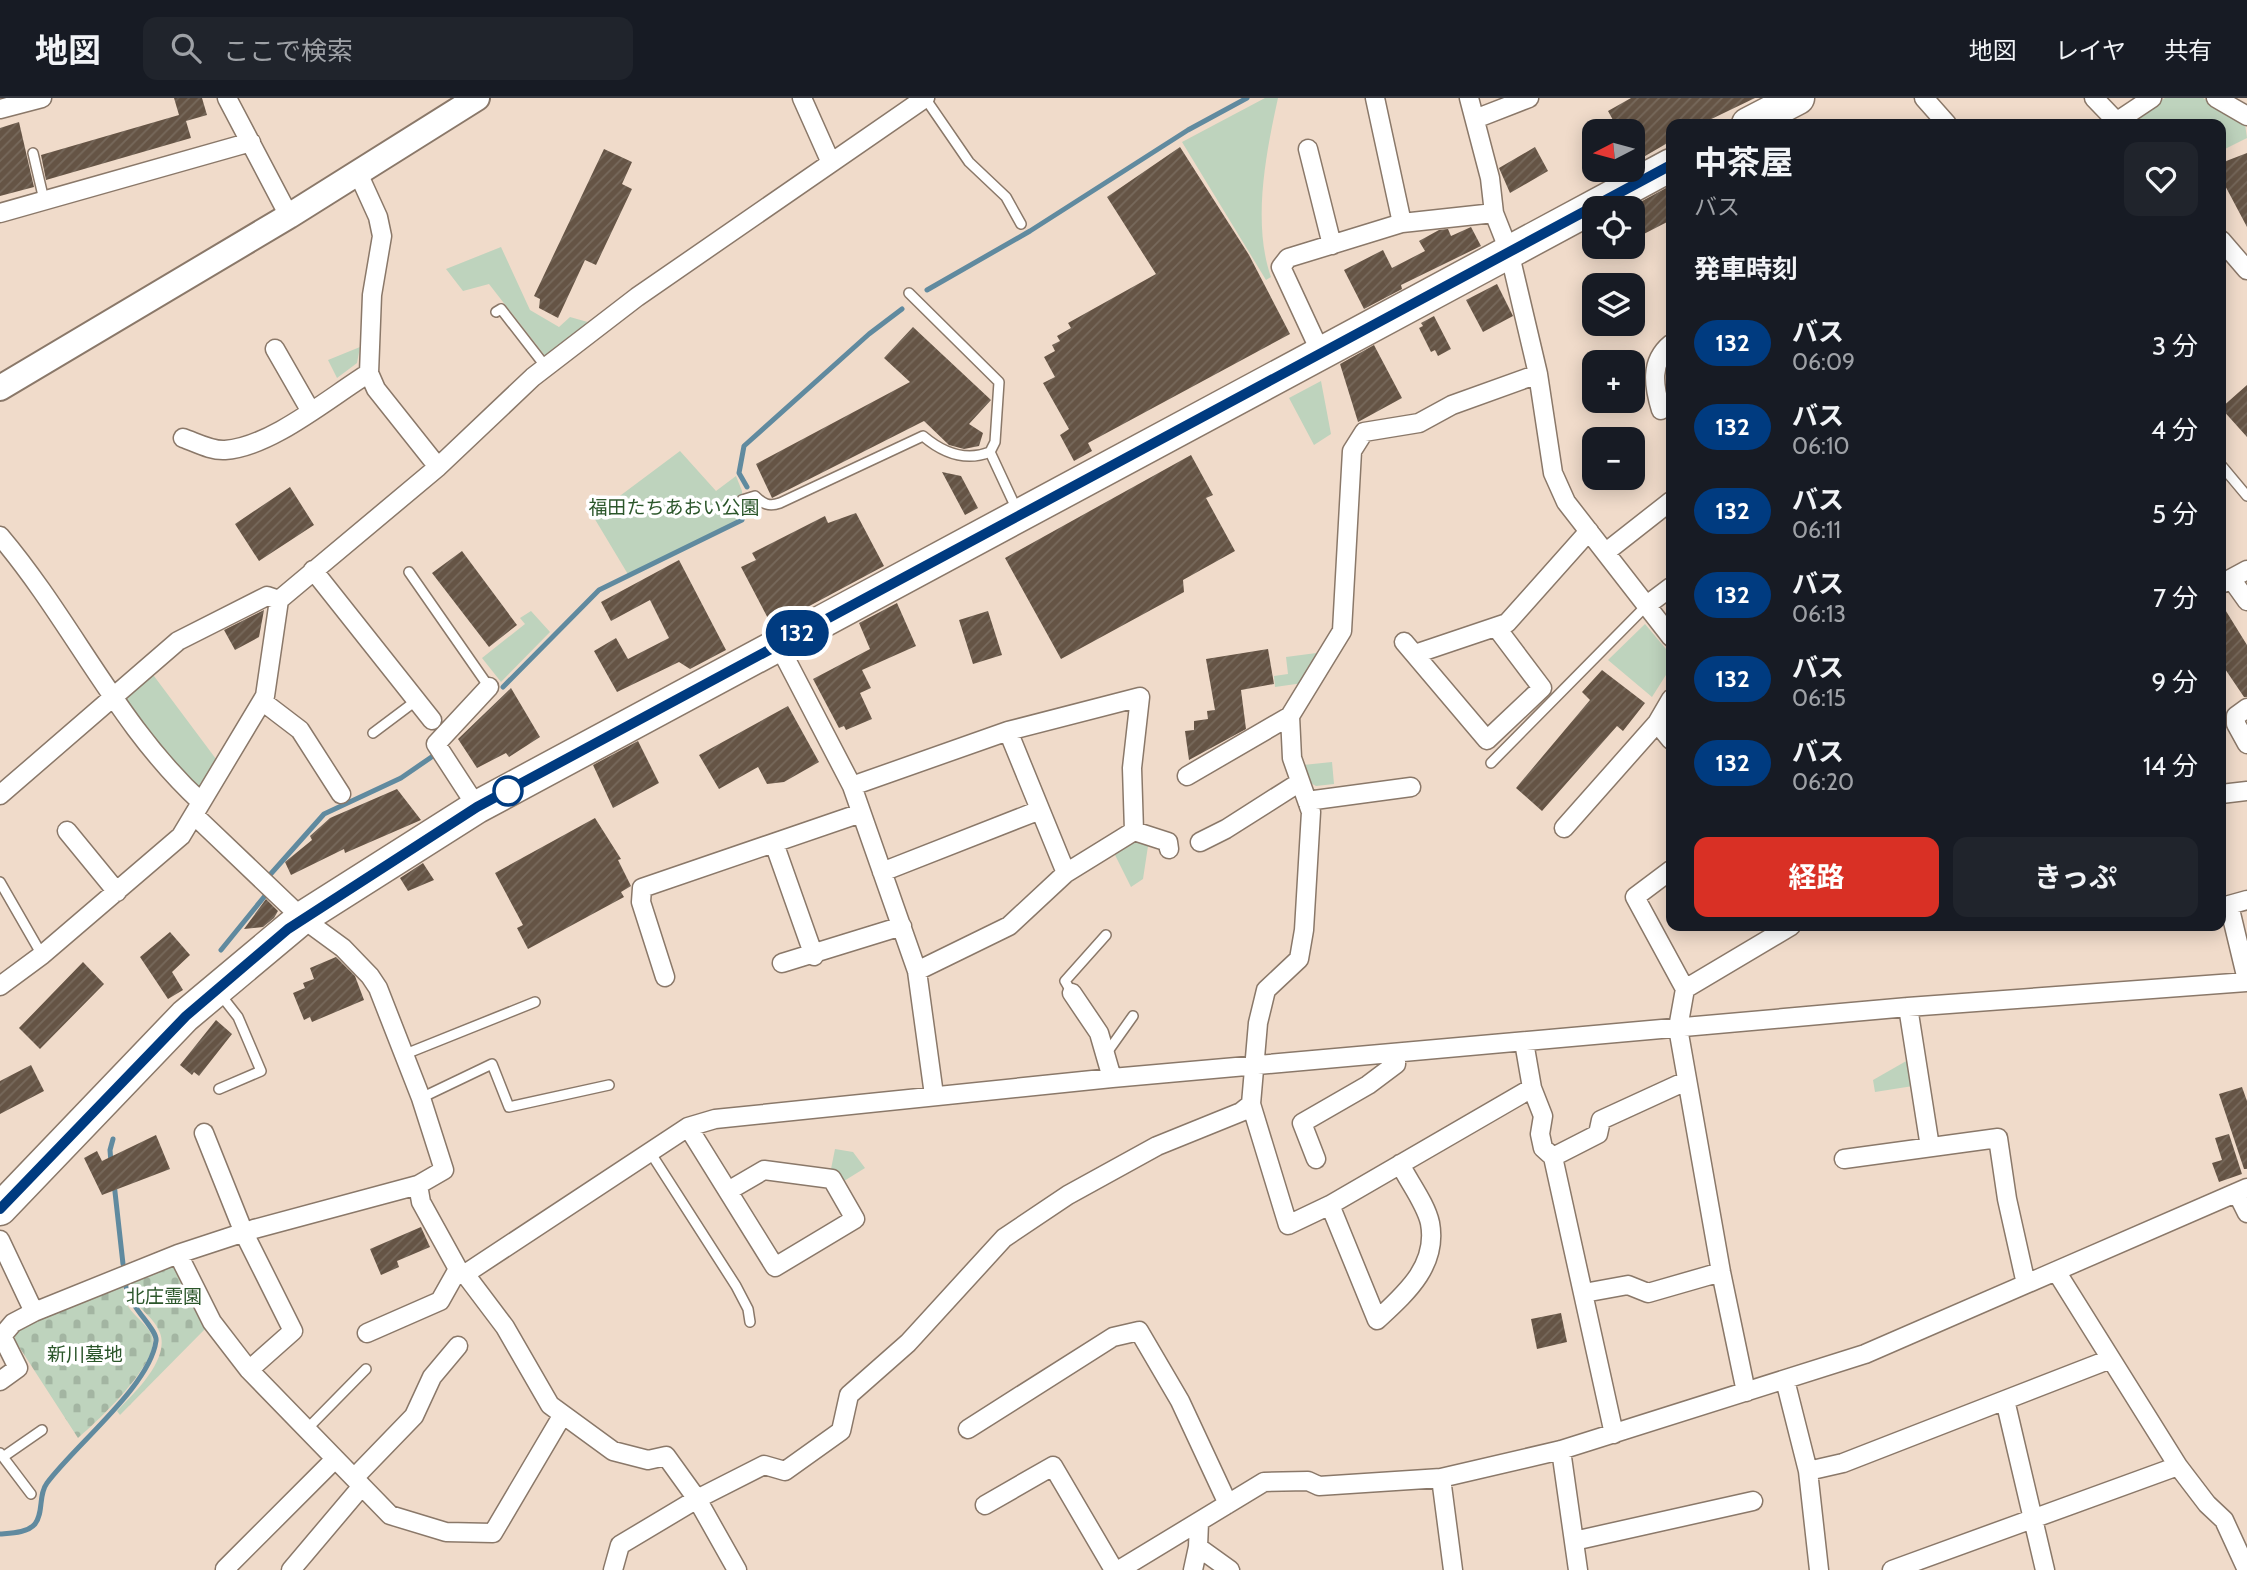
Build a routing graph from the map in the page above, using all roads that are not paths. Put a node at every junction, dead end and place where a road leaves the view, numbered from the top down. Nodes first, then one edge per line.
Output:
1 (42, 98) edge
2 (227, 98) edge
3 (802, 98) edge
4 (925, 98) edge
5 (1375, 98) edge
6 (1469, 98) edge
7 (1529, 98) edge
8 (1798, 98) edge
9 (1924, 98) edge
10 (2094, 98) edge
11 (2152, 98) edge
12 (2216, 98) edge
13 (470, 100) edge
14 (0, 108) edge
15 (2247, 116) edge
16 (1475, 119) junction
17 (1758, 119) edge
18 (1943, 119) edge
19 (2112, 119) edge
20 (2122, 119) edge
21 (251, 142) junction
22 (1308, 149) dead end
23 (33, 153) dead end
24 (831, 163) junction
25 (1666, 168) edge
26 (358, 173) junction
27 (44, 200) junction
28 (0, 213) edge
29 (1494, 213) junction
30 (289, 216) junction
31 (1402, 223) junction
32 (1021, 224) dead end
33 (1332, 245) junction
34 (2226, 246) edge
35 (1509, 251) junction
36 (2247, 270) edge
37 (909, 293) dead end
38 (496, 312) dead end
39 (275, 349) dead end
40 (1320, 351) junction
41 (1666, 352) edge
42 (546, 367) junction
43 (369, 373) junction
44 (1538, 374) junction
45 (0, 388) edge
46 (310, 410) junction
47 (1661, 410) dead end
48 (183, 438) dead end
49 (990, 452) junction
50 (438, 467) junction
51 (2226, 471) edge
52 (2247, 496) edge
53 (743, 500) dead end
54 (1666, 505) edge
55 (1019, 515) junction
56 (1589, 531) junction
57 (0, 536) edge
58 (1606, 552) junction
59 (313, 570) junction
60 (409, 572) dead end
61 (2233, 578) edge
62 (1666, 591) edge
63 (279, 600) junction
64 (2247, 601) edge
65 (1647, 605) junction
66 (1496, 627) junction
67 (1666, 630) edge
68 (778, 644) junction
69 (489, 687) joint
70 (113, 699) junction
71 (417, 700) junction
72 (262, 701) junction
73 (1666, 708) edge
74 (2247, 708) edge
75 (1290, 716) junction
76 (432, 720) dead end
77 (1657, 723) junction
78 (1008, 730) junction
79 (373, 733) dead end
80 (1666, 734) edge
81 (2247, 744) edge
82 (1491, 763) dead end
83 (1187, 776) dead end
84 (1300, 782) junction
85 (852, 786) junction
86 (1411, 787) dead end
87 (2247, 790) edge
88 (2226, 793) edge
89 (0, 794) edge
90 (341, 794) dead end
91 (1307, 801) junction
92 (477, 807) junction
93 (198, 808) junction
94 (1040, 810) junction
95 (861, 813) junction
96 (1564, 828) dead end
97 (67, 831) dead end
98 (1134, 831) junction
99 (1200, 842) dead end
100 (774, 843) junction
101 (1169, 849) dead end
102 (882, 872) junction
103 (1066, 873) junction
104 (1666, 874) edge
105 (0, 882) edge
106 (117, 891) junction
107 (2247, 900) edge
108 (302, 918) junction
109 (902, 926) junction
110 (1783, 931) edge
111 (1105, 935) dead end
112 (42, 955) junction
113 (814, 956) junction
114 (782, 963) dead end
115 (918, 971) junction
116 (665, 977) dead end
117 (2247, 981) edge
118 (0, 986) edge
119 (1685, 989) junction
120 (216, 990) junction
121 (1072, 993) joint
122 (534, 1002) dead end
123 (1908, 1007) junction
124 (1133, 1016) dead end
125 (1678, 1028) junction
126 (1524, 1042) junction
127 (1106, 1054) junction
128 (1396, 1054) junction
129 (403, 1055) junction
130 (1255, 1066) junction
131 (1112, 1078) junction
132 (1686, 1081) junction
133 (609, 1085) dead end
134 (1532, 1088) junction
135 (219, 1089) dead end
136 (934, 1095) junction
137 (421, 1098) junction
138 (1251, 1104) junction
139 (688, 1126) junction
140 (204, 1133) dead end
141 (1930, 1147) junction
142 (649, 1152) junction
143 (1553, 1157) junction
144 (1316, 1159) dead end
145 (1844, 1159) dead end
146 (1400, 1164) junction
147 (418, 1185) junction
148 (2242, 1190) edge
149 (728, 1191) junction
150 (1329, 1205) junction
151 (0, 1209) edge
152 (2247, 1213) edge
153 (244, 1233) junction
154 (0, 1240) edge
155 (178, 1254) junction
156 (462, 1271) junction
157 (2056, 1271) junction
158 (1721, 1272) junction
159 (2026, 1284) junction
160 (1584, 1293) junction
161 (34, 1312) junction
162 (750, 1322) dead end
163 (366, 1333) dead end
164 (458, 1346) dead end
165 (2108, 1360) junction
166 (366, 1369) dead end
167 (249, 1370) junction
168 (1785, 1380) junction
169 (0, 1381) edge
170 (1746, 1392) junction
171 (2005, 1400) junction
172 (562, 1416) junction
173 (307, 1429) junction
174 (968, 1429) dead end
175 (42, 1430) dead end
176 (1614, 1434) junction
177 (1561, 1450) junction
178 (2, 1455) edge
179 (335, 1459) junction
180 (2178, 1466) junction
181 (1808, 1471) junction
182 (1441, 1478) junction
183 (358, 1482) junction
184 (31, 1494) dead end
185 (697, 1499) junction
186 (1753, 1501) dead end
187 (1228, 1504) junction
188 (985, 1505) dead end
189 (2033, 1518) junction
190 (1199, 1522) junction
191 (1574, 1541) junction
192 (1198, 1547) junction
193 (225, 1569) edge
194 (291, 1570) edge
195 (613, 1570) edge
196 (737, 1570) edge
197 (1117, 1570) edge
198 (1193, 1570) edge
199 (1230, 1570) edge
200 (1453, 1570) edge
201 (1578, 1570) edge
202 (1819, 1570) edge
203 (1892, 1570) edge
204 (2045, 1570) edge
205 (2247, 1570) edge

1 - 14 street
2 - 21 street
3 - 24 street
4 - 24 street
4 - 32 lane
5 - 31 street
6 - 16 street
7 - 16 street
8 - 17 highway
9 - 18 street
10 - 19 street
11 - 20 street
12 - 15 street
13 - 26 street
16 - 29 street
21 - 27 street
21 - 30 street
22 - 33 street
23 - 27 lane
24 - 42 street
25 - 35 highway
26 - 30 street
26 - 43 street
27 - 28 street
29 - 31 street
29 - 35 street
30 - 45 street
31 - 33 street
33 - 40 street
34 - 36 street
35 - 40 highway
35 - 44 street
37 - 49 lane
38 - 42 lane
39 - 46 street
40 - 55 highway
41 - 47 street
42 - 50 street
43 - 46 street
43 - 50 street
44 - 56 street
44 - 75 street
46 - 48 street
49 - 53 lane
49 - 55 lane
50 - 59 street
51 - 52 lane
54 - 58 street
55 - 68 highway
56 - 58 street
56 - 66 street
57 - 70 street
58 - 65 street
59 - 63 street
59 - 71 street
60 - 69 lane
61 - 64 street
62 - 65 street
63 - 70 street
63 - 72 street
65 - 67 street
65 - 82 lane
66 - 66 street
68 - 85 street
68 - 92 highway
69 - 92 street
70 - 89 street
70 - 93 street
71 - 76 street
71 - 79 lane
72 - 90 street
72 - 93 street
73 - 77 street
74 - 81 street
75 - 83 street
75 - 84 street
77 - 80 street
77 - 96 street
78 - 85 street
78 - 94 street
78 - 98 street
84 - 91 street
84 - 99 street
85 - 95 street
86 - 91 street
87 - 88 street
91 - 130 street
92 - 108 highway
93 - 106 street
93 - 108 street
94 - 102 street
94 - 103 street
95 - 100 street
95 - 102 street
97 - 106 street
98 - 101 street
98 - 103 street
100 - 113 street
100 - 116 street
102 - 109 street
103 - 115 street
104 - 119 street
105 - 112 lane
106 - 112 street
107 - 117 street
108 - 120 highway
108 - 129 street
109 - 113 street
109 - 115 street
110 - 119 street
111 - 121 lane
112 - 118 street
113 - 114 street
115 - 136 street
117 - 123 street
119 - 125 street
120 - 135 lane
120 - 151 highway
121 - 127 street
122 - 129 lane
123 - 125 street
123 - 141 street
124 - 127 lane
125 - 126 street
125 - 132 street
126 - 128 street
126 - 134 street
127 - 131 street
128 - 130 street
128 - 144 street
129 - 137 street
130 - 131 street
130 - 138 street
131 - 136 street
132 - 143 street
132 - 158 street
133 - 137 lane
134 - 143 street
134 - 146 street
136 - 139 street
137 - 147 street
138 - 150 street
138 - 185 street
139 - 142 street
139 - 149 street
140 - 153 street
141 - 145 street
141 - 159 street
142 - 156 street
142 - 162 lane
143 - 160 street
146 - 150 street
146 - 150 street
147 - 153 street
147 - 156 street
148 - 152 street
148 - 157 street
149 - 149 street
153 - 155 street
153 - 167 street
154 - 161 street
155 - 161 street
155 - 167 street
156 - 163 street
156 - 172 street
157 - 159 street
157 - 165 street
158 - 160 street
158 - 170 street
159 - 168 street
160 - 176 street
161 - 169 street
164 - 183 street
165 - 171 street
165 - 180 street
166 - 173 lane
167 - 173 street
168 - 170 street
168 - 181 street
170 - 176 street
171 - 181 street
171 - 189 street
172 - 183 street
172 - 185 street
173 - 179 street
174 - 187 street
175 - 178 lane
176 - 177 street
177 - 182 street
177 - 191 street
178 - 184 lane
179 - 183 street
179 - 193 street
180 - 189 street
180 - 205 street
181 - 202 street
182 - 187 street
182 - 200 street
183 - 194 street
185 - 195 street
185 - 196 street
186 - 191 street
187 - 190 street
188 - 197 street
189 - 203 street
189 - 204 street
190 - 192 street
190 - 197 street
191 - 201 street
192 - 198 street
192 - 199 street

